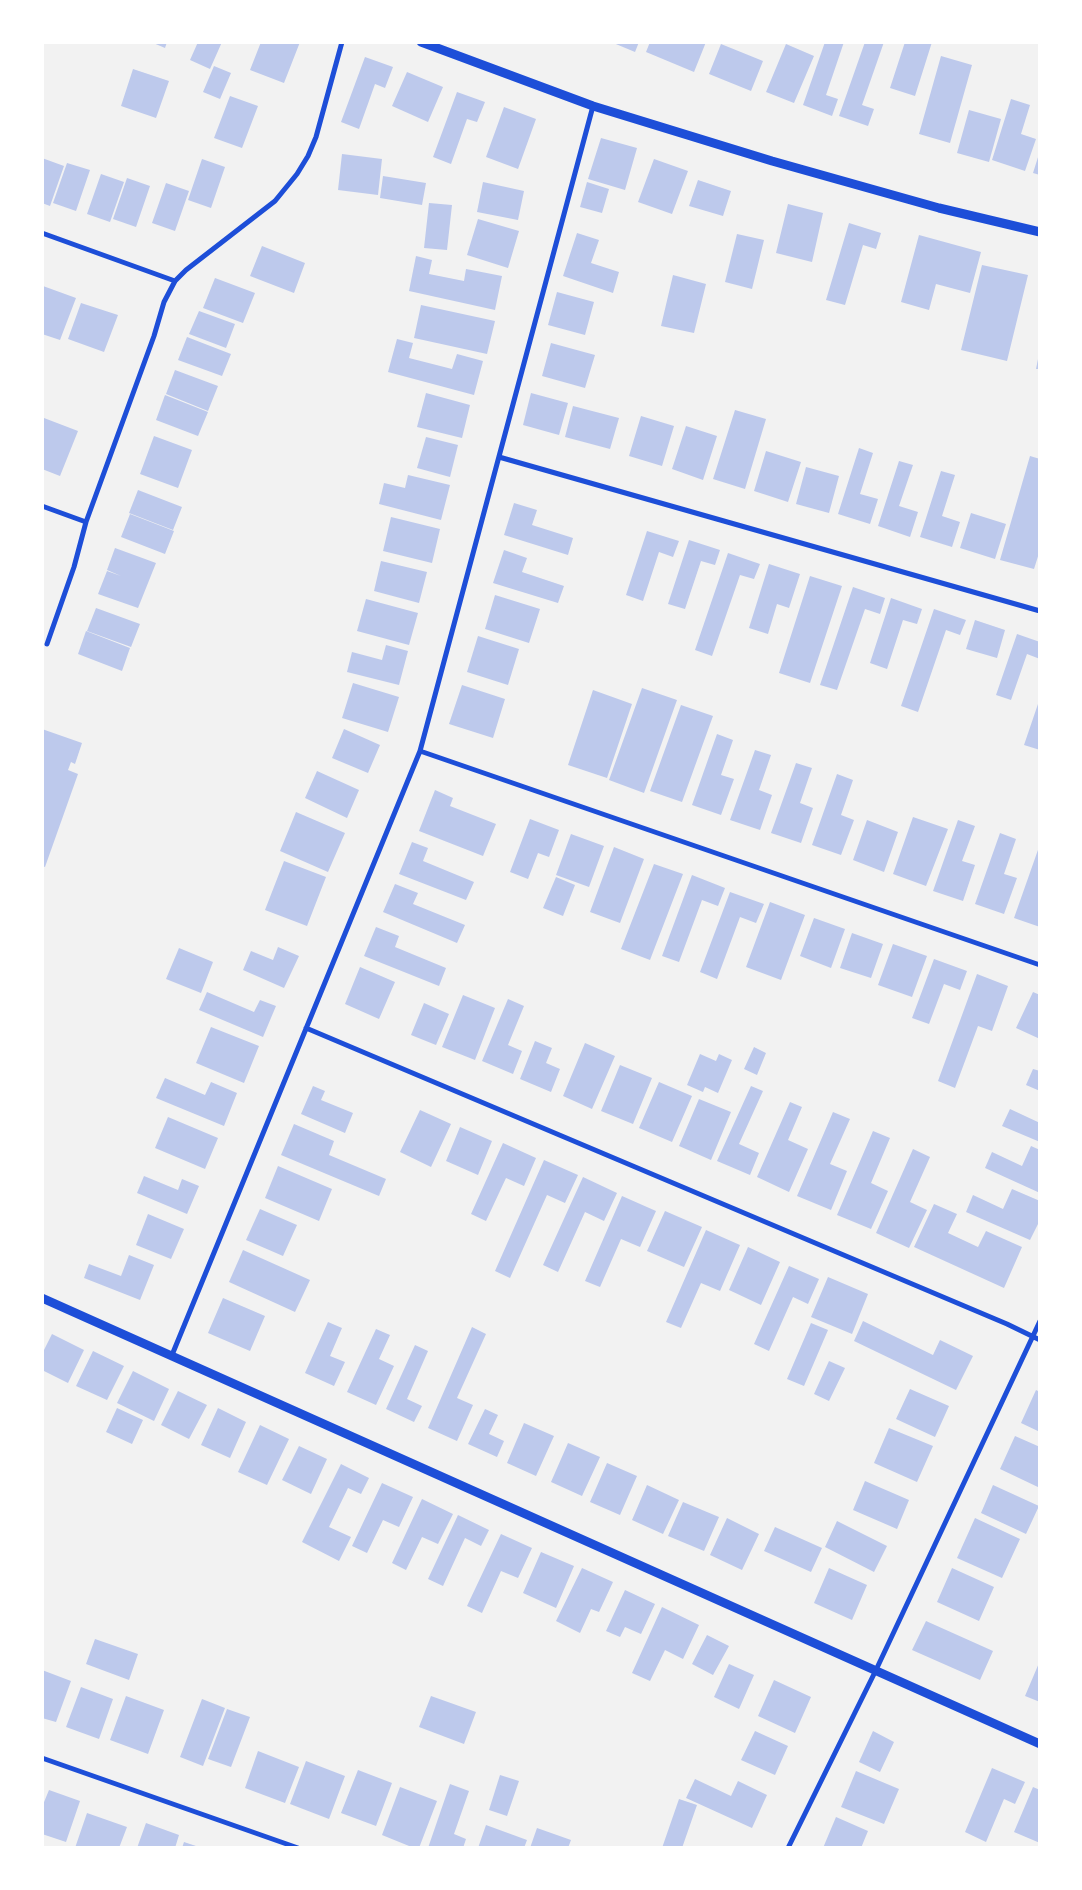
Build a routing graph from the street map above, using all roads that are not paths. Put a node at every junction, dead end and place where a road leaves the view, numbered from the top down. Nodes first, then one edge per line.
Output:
1 (342, 42) edge
2 (421, 42) edge
3 (593, 106) junction
4 (42, 232) edge
5 (1040, 232) edge
6 (175, 281) junction
7 (499, 457) junction
8 (42, 506) edge
9 (86, 522) junction
10 (1040, 610) edge
11 (47, 644) dead end
12 (420, 751) junction
13 (1040, 965) edge
14 (306, 1028) junction
15 (42, 1298) edge
16 (1040, 1321) edge
17 (1032, 1336) junction
18 (1040, 1340) edge
19 (172, 1355) junction
20 (876, 1670) junction
21 (1040, 1744) edge
22 (42, 1758) edge
23 (298, 1848) edge
24 (788, 1848) edge

1 - 6 street
2 - 3 street
3 - 5 street
3 - 7 street
4 - 6 street
6 - 9 street
7 - 10 street
7 - 12 street
8 - 9 street
9 - 11 street
12 - 13 street
12 - 14 street
14 - 17 street
14 - 19 street
15 - 19 street
16 - 17 street
17 - 18 street
17 - 20 street
19 - 20 street
20 - 21 street
20 - 24 street
22 - 23 street

